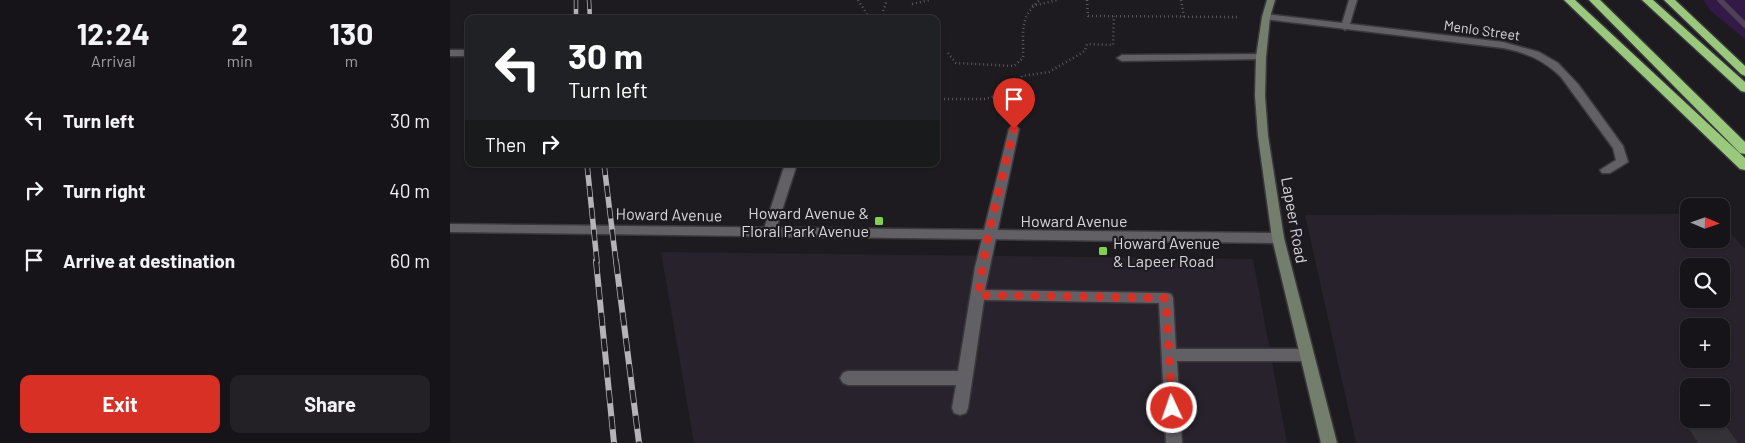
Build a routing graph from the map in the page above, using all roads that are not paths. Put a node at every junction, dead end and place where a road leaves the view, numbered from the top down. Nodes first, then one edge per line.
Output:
1 (1271, 0) edge
2 (1353, 0) edge
3 (1569, 0) edge
4 (1594, 0) edge
5 (1647, 0) edge
6 (1669, 0) edge
7 (1266, 17) junction
8 (1345, 27) junction
9 (450, 53) edge
10 (465, 53) edge
11 (1260, 57) junction
12 (1122, 58) dead end
13 (1745, 72) edge
14 (1745, 88) edge
15 (1014, 129) dead end
16 (1745, 150) edge
17 (1745, 166) edge
18 (790, 167) edge
19 (1606, 170) dead end
20 (450, 228) edge
21 (769, 232) junction
22 (988, 235) junction
23 (1278, 238) junction
24 (978, 295) junction
25 (1307, 355) junction
26 (1170, 356) junction
27 (848, 378) dead end
28 (965, 378) junction
29 (960, 408) dead end
30 (1174, 443) edge
31 (1329, 443) edge

1 - 7 main road, Lapeer Road
2 - 8 street
3 - 17 highway
4 - 16 highway
5 - 14 highway
6 - 13 highway
7 - 8 street, Menlo Street
7 - 11 main road, Lapeer Road
8 - 19 street, Menlo Street
9 - 10 street
11 - 12 street
11 - 23 main road, Lapeer Road
15 - 22 street
18 - 21 street
20 - 21 street, Howard Avenue
21 - 22 street, Howard Avenue
22 - 23 street, Howard Avenue
22 - 24 street
23 - 25 main road, Lapeer Road
24 - 26 street
24 - 28 street
25 - 26 street
25 - 31 main road, Lapeer Road
26 - 30 street
27 - 28 street
28 - 29 street

